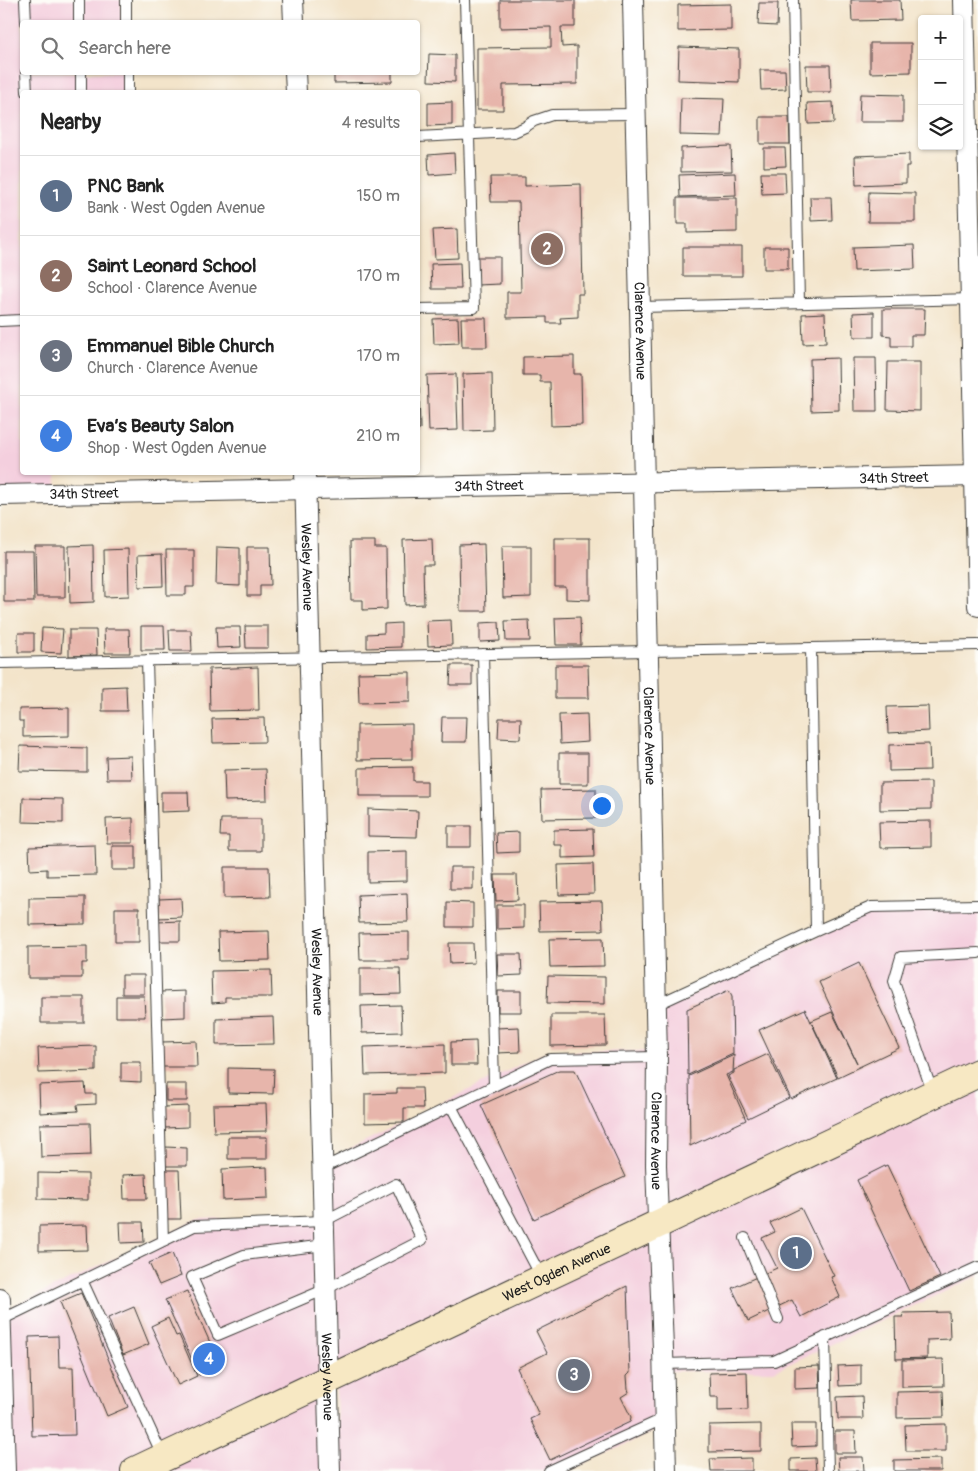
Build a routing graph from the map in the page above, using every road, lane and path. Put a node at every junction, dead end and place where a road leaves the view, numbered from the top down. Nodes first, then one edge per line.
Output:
1 (25, 0) edge
2 (78, 0) edge
3 (126, 0) edge
4 (293, 0) edge
5 (465, 0) edge
6 (633, 0) edge
7 (793, 0) edge
8 (964, 0) edge
9 (26, 20) edge
10 (79, 20) edge
11 (126, 20) edge
12 (294, 20) edge
13 (26, 75) edge
14 (81, 75) edge
15 (128, 75) edge
16 (295, 75) edge
17 (27, 90) edge
18 (81, 90) edge
19 (128, 90) edge
20 (296, 90) edge
21 (635, 114) junction
22 (973, 133) edge
23 (469, 135) junction
24 (420, 137) edge
25 (974, 299) edge
26 (799, 304) junction
27 (640, 307) junction
28 (420, 309) edge
29 (20, 320) edge
30 (0, 321) edge
31 (976, 476) edge
32 (305, 481) edge
33 (644, 482) junction
34 (0, 495) edge
35 (978, 606) edge
36 (978, 645) edge
37 (811, 648) junction
38 (648, 651) junction
39 (483, 654) junction
40 (310, 657) junction
41 (147, 660) junction
42 (0, 663) edge
43 (978, 906) edge
44 (816, 930) junction
45 (978, 954) edge
46 (656, 1005) junction
47 (657, 1057) junction
48 (978, 1073) edge
49 (494, 1085) junction
50 (933, 1094) junction
51 (451, 1106) junction
52 (323, 1168) junction
53 (324, 1221) junction
54 (659, 1223) junction
55 (745, 1238) dead end
56 (163, 1240) junction
57 (325, 1245) junction
58 (978, 1267) edge
59 (542, 1278) junction
60 (82, 1280) junction
61 (326, 1289) junction
62 (0, 1299) edge
63 (778, 1319) dead end
64 (0, 1320) edge
65 (825, 1337) junction
66 (664, 1364) junction
67 (1, 1378) edge
68 (328, 1379) junction
69 (665, 1418) junction
70 (164, 1458) junction
71 (5, 1471) edge
72 (135, 1471) edge
73 (330, 1471) edge
74 (549, 1471) edge
75 (666, 1471) edge
76 (828, 1471) edge

1 - 9 lane
2 - 10 lane
3 - 11 lane
4 - 12 street
5 - 23 lane
6 - 21 street, Clarence Avenue
7 - 26 lane
8 - 22 street
13 - 17 lane
14 - 18 lane
15 - 19 lane
16 - 20 street
21 - 23 lane
21 - 27 street, Clarence Avenue
22 - 25 street
23 - 24 lane
23 - 28 lane
25 - 26 lane
25 - 31 street
26 - 27 lane
27 - 33 street, Clarence Avenue
29 - 30 lane
31 - 33 street, 34th Street
31 - 35 street
32 - 33 street, 34th Street
32 - 34 street, 34th Street
32 - 40 street, Wesley Avenue
33 - 38 street, Clarence Avenue
36 - 37 lane
37 - 38 lane
37 - 44 lane
38 - 39 lane
38 - 46 street, Clarence Avenue
39 - 40 lane
39 - 49 lane
40 - 41 lane
40 - 52 street, Wesley Avenue
41 - 42 lane
41 - 56 lane
43 - 44 lane
44 - 46 lane
45 - 50 lane
46 - 47 street, Clarence Avenue
47 - 49 lane
47 - 54 street, Clarence Avenue
48 - 50 main road, West Ogden Avenue
49 - 51 lane
50 - 54 main road, West Ogden Avenue
51 - 52 lane
51 - 59 lane
52 - 53 street, Wesley Avenue
53 - 56 lane
53 - 57 street, Wesley Avenue
53 - 61 lane
54 - 59 main road, West Ogden Avenue
54 - 66 street, Clarence Avenue
55 - 63 lane
56 - 60 lane
57 - 61 street, Wesley Avenue
57 - 61 lane
58 - 65 lane
59 - 68 main road, West Ogden Avenue
60 - 64 lane
60 - 70 lane
61 - 68 street, Wesley Avenue
62 - 64 street
64 - 67 street
65 - 66 lane
65 - 76 lane
66 - 69 street, Clarence Avenue
67 - 71 street
68 - 70 main road, West Ogden Avenue
68 - 73 street, Wesley Avenue
69 - 74 lane
69 - 75 street, Clarence Avenue
70 - 72 main road, West Ogden Avenue

